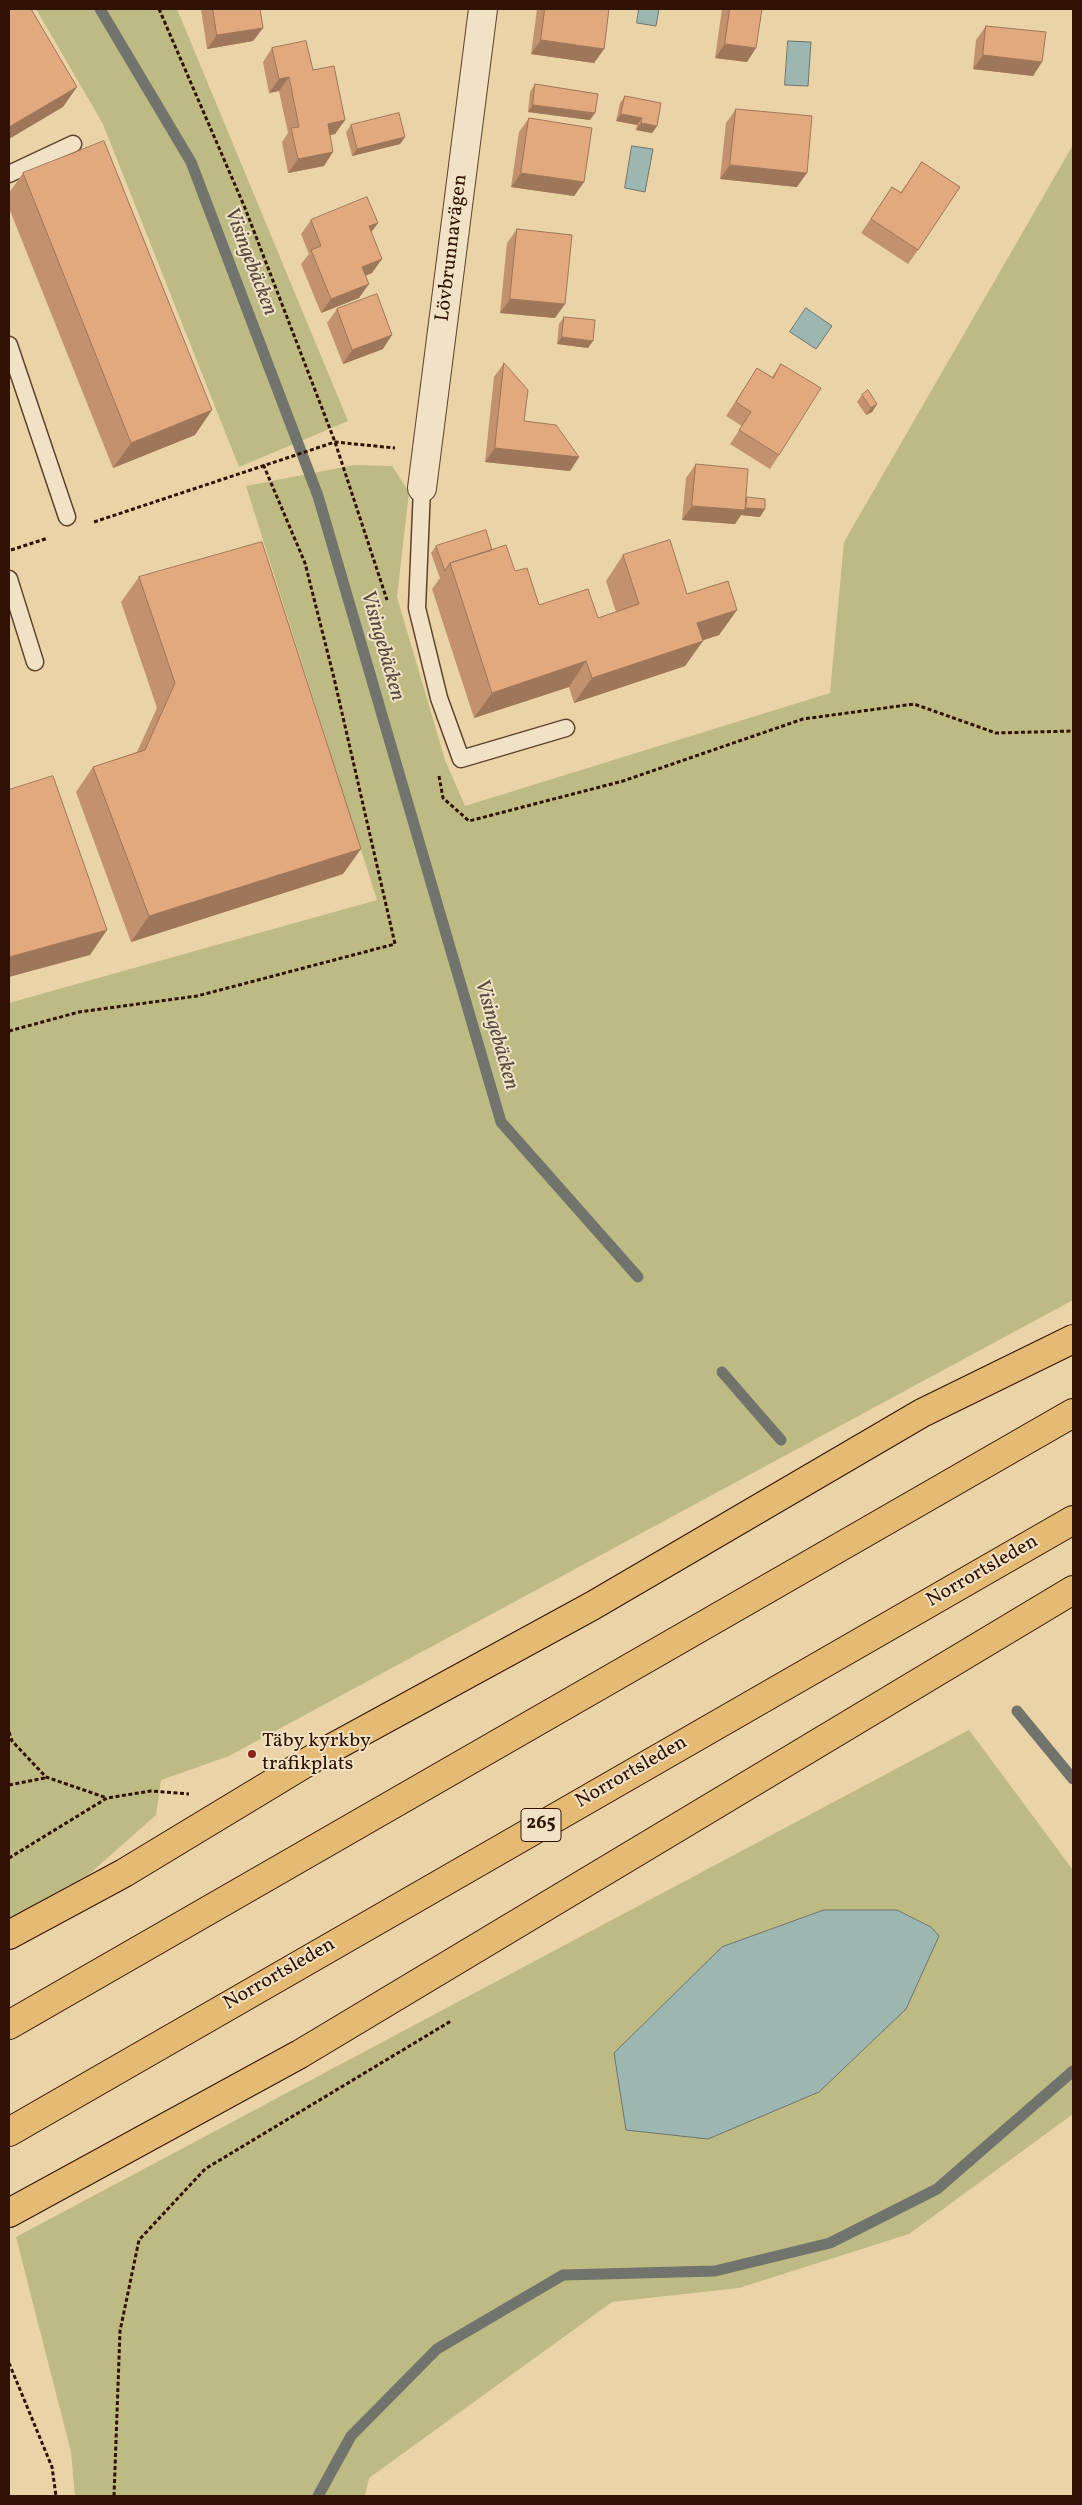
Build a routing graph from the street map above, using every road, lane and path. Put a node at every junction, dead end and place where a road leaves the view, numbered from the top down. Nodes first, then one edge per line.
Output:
1 (159, 9) edge
2 (483, 9) edge
3 (73, 144) dead end
4 (9, 174) edge
5 (9, 345) edge
6 (14, 377) edge
7 (335, 442) junction
8 (264, 464) junction
9 (422, 488) junction
10 (67, 517) dead end
11 (84, 526) dead end
12 (56, 535) dead end
13 (9, 551) edge
14 (9, 579) edge
15 (390, 609) dead end
16 (34, 662) dead end
17 (566, 728) dead end
18 (1073, 731) edge
19 (438, 768) dead end
20 (9, 1031) edge
21 (1073, 1339) edge
22 (1073, 1413) edge
23 (1073, 1520) edge
24 (1073, 1590) edge
25 (9, 1732) edge
26 (46, 1777) junction
27 (9, 1785) edge
28 (192, 1794) dead end
29 (107, 1798) junction
30 (9, 1858) edge
31 (9, 1935) edge
32 (451, 2021) dead end
33 (9, 2025) edge
34 (9, 2132) edge
35 (9, 2213) edge
36 (9, 2364) edge
37 (10, 2370) edge
38 (56, 2496) edge
39 (114, 2496) edge

1 - 7 path
2 - 9 street, Lövbrunnavägen
3 - 4 lane
5 - 6 lane
6 - 10 lane
7 - 8 path
7 - 9 path
7 - 15 path
8 - 11 path
8 - 20 path
9 - 17 lane
12 - 13 path
14 - 16 lane
18 - 19 path
21 - 31 highway
22 - 33 highway
23 - 34 highway, Norrortsleden / 265
24 - 35 highway
25 - 26 path
26 - 27 path
26 - 29 path
28 - 29 path
29 - 30 path
32 - 39 path
36 - 37 path
37 - 38 path

